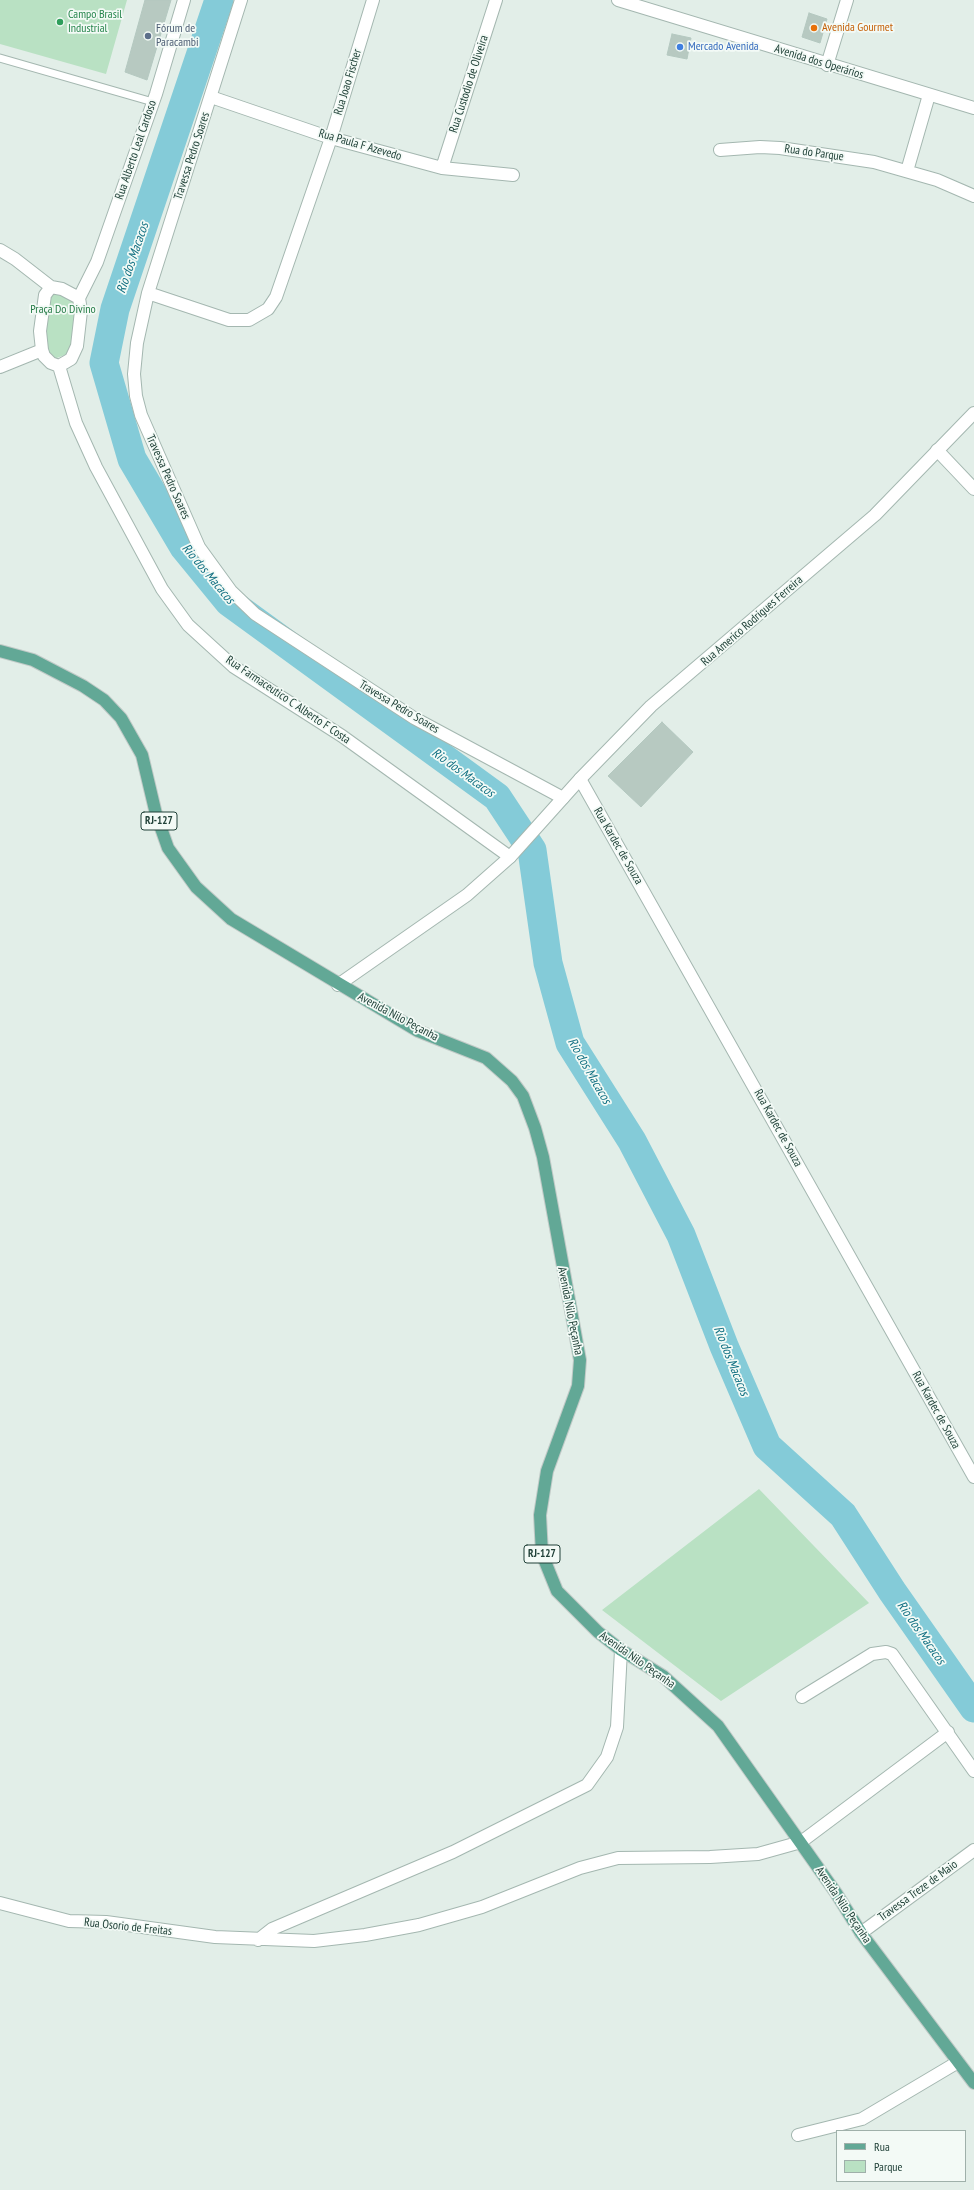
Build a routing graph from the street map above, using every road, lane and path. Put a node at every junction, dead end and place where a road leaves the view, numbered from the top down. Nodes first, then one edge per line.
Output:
1 (184, 0) edge
2 (241, 0) edge
3 (373, 0) edge
4 (496, 0) edge
5 (618, 0) edge
6 (847, 0) edge
7 (0, 58) edge
8 (827, 65) junction
9 (929, 95) junction
10 (211, 97) junction
11 (153, 102) junction
12 (974, 108) edge
13 (331, 138) junction
14 (720, 150) dead end
15 (442, 168) junction
16 (907, 171) junction
17 (513, 175) dead end
18 (974, 196) edge
19 (0, 250) edge
20 (50, 287) junction
21 (148, 293) junction
22 (79, 298) junction
23 (42, 350) junction
24 (0, 366) edge
25 (59, 366) junction
26 (974, 412) edge
27 (937, 450) junction
28 (974, 489) edge
29 (0, 651) edge
30 (580, 779) junction
31 (563, 798) junction
32 (512, 854) junction
33 (338, 985) junction
34 (974, 1478) edge
35 (621, 1650) junction
36 (802, 1697) dead end
37 (948, 1732) junction
38 (974, 1771) edge
39 (801, 1842) junction
40 (974, 1850) edge
41 (0, 1903) edge
42 (861, 1933) junction
43 (258, 1940) junction
44 (958, 2062) junction
45 (974, 2083) edge
46 (798, 2135) dead end

1 - 11 street, Rua Alberto Leal Cardoso
2 - 10 street, Travessa Pedro Soares
3 - 13 street, Rua Joao Fischer
4 - 15 street, Rua Custodio de Oliveira
5 - 8 street, Avenida dos Operários
6 - 8 street
7 - 11 lane
8 - 9 street, Avenida dos Operários
9 - 12 street, Avenida dos Operários
9 - 16 street
10 - 13 street, Rua Paula F Azevedo
10 - 21 street, Travessa Pedro Soares
11 - 22 street, Rua Alberto Leal Cardoso
13 - 15 street, Rua Paula F Azevedo
13 - 21 street, Rua Joao Fischer
14 - 16 street, Rua do Parque
15 - 17 street, Rua Paula F Azevedo
16 - 18 street, Rua do Parque
19 - 20 street
20 - 22 street
20 - 23 street
21 - 31 street, Travessa Pedro Soares
22 - 25 street
23 - 24 street
23 - 25 street
25 - 32 street, Rua Farmaceutico C Alberto F Costa
26 - 27 street, Rua Americo Rodrigues Ferreira
27 - 28 street
27 - 30 street, Rua Americo Rodrigues Ferreira
29 - 33 main road, Avenida Nilo Peçanha / RJ-127
30 - 31 street, Rua Americo Rodrigues Ferreira
30 - 34 street, Rua Kardec de Souza
31 - 32 street, Rua Americo Rodrigues Ferreira
32 - 33 street, Rua Americo Rodrigues Ferreira
33 - 35 main road, Avenida Nilo Peçanha / RJ-127
35 - 39 main road, Avenida Nilo Peçanha / RJ-127
35 - 43 street
36 - 37 street
37 - 38 street
37 - 39 street
39 - 42 main road, Avenida Nilo Peçanha / RJ-127
39 - 43 street, Rua Osorio de Freitas
40 - 42 street, Travessa Treze de Maio
41 - 43 street, Rua Osorio de Freitas
42 - 44 main road, Avenida Nilo Peçanha / RJ-127
44 - 45 main road, Avenida Nilo Peçanha / RJ-127
44 - 46 street

